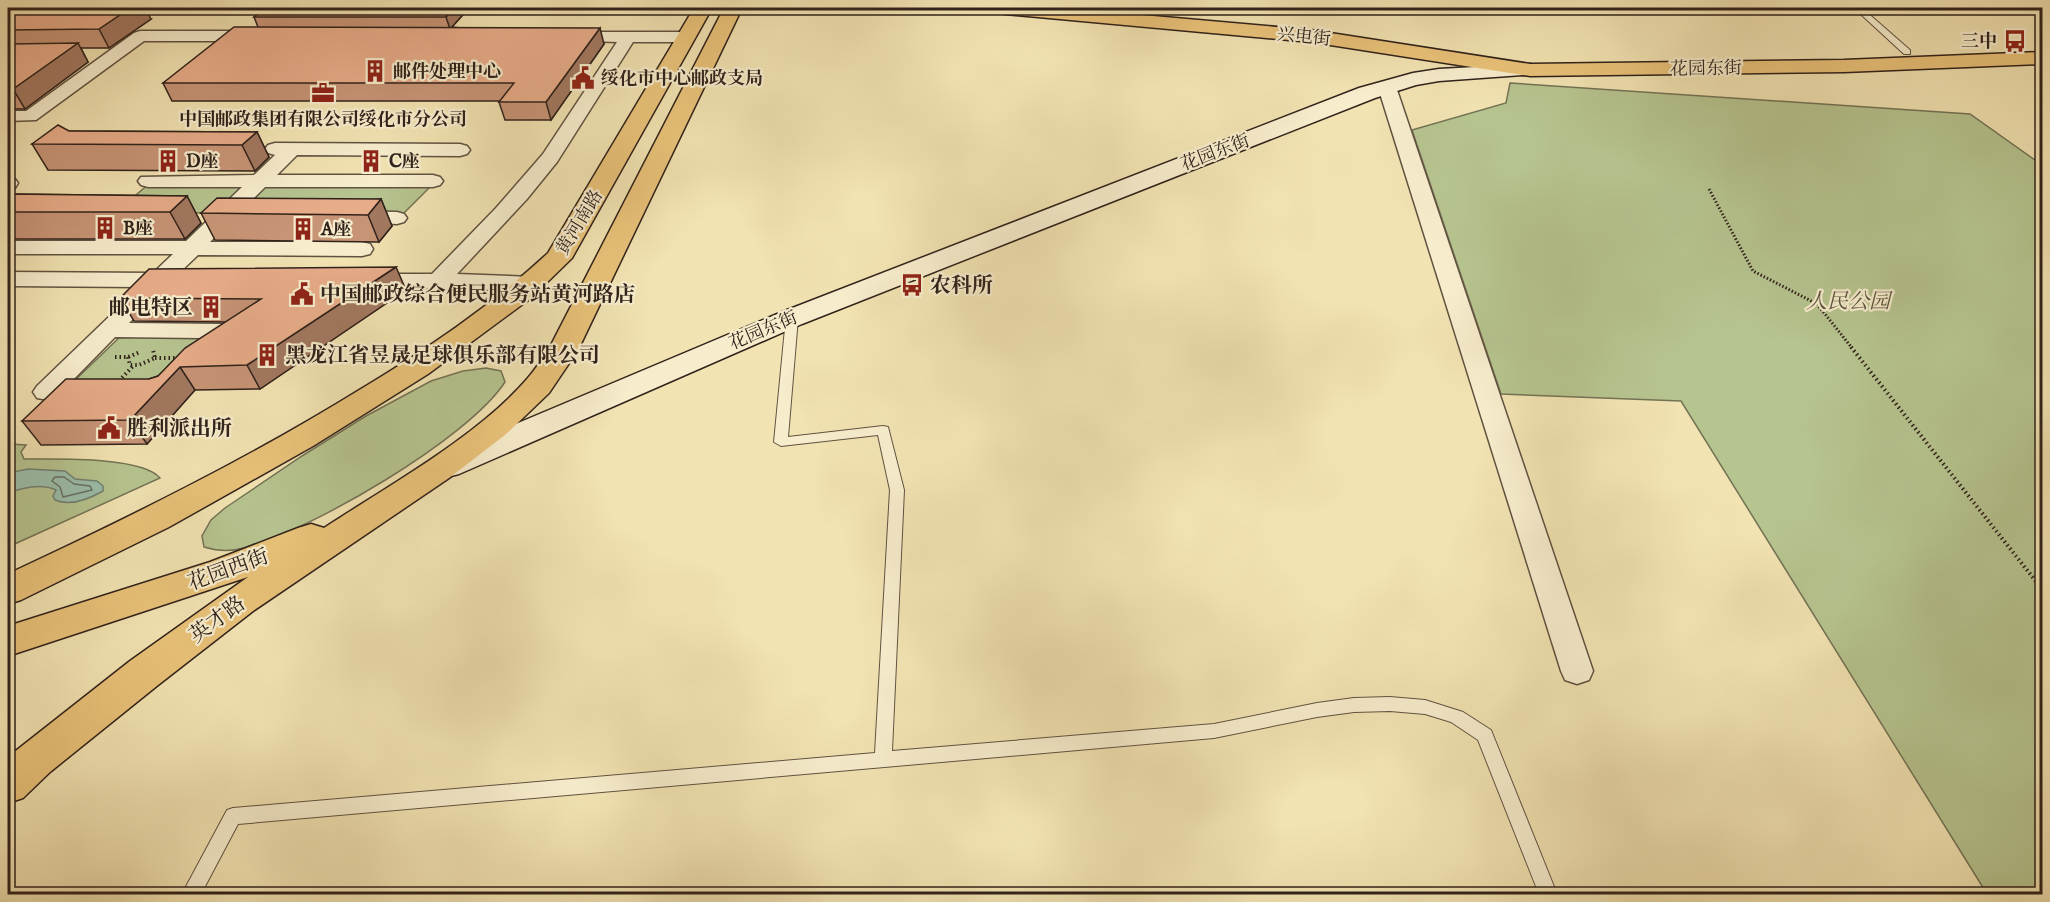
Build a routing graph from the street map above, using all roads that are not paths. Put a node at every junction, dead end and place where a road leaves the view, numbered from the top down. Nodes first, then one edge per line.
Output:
1 (703, 8) edge
2 (733, 8) edge
3 (1005, 8) edge
4 (1091, 8) edge
5 (1858, 8) edge
6 (271, 36) edge
7 (543, 37) edge
8 (628, 37) junction
9 (687, 37) junction
10 (716, 37) junction
11 (1451, 43) joint
12 (2043, 47) edge
13 (1915, 57) junction
14 (2043, 58) edge
15 (89, 64) junction
16 (1530, 70) junction
17 (66, 73) edge
18 (1387, 87) junction
19 (8, 99) edge
20 (53, 99) junction
21 (8, 116) edge
22 (257, 149) edge
23 (292, 149) junction
24 (460, 150) dead end
25 (148, 181) dead end
26 (260, 181) junction
27 (433, 181) dead end
28 (202, 215) edge
29 (225, 215) junction
30 (248, 216) edge
31 (328, 217) edge
32 (397, 218) dead end
33 (8, 247) edge
34 (192, 248) junction
35 (362, 249) edge
36 (8, 279) edge
37 (159, 280) junction
38 (194, 280) edge
39 (345, 280) edge
40 (438, 281) junction
41 (532, 284) junction
42 (792, 318) junction
43 (108, 330) junction
44 (191, 363) edge
45 (108, 392) edge
46 (437, 470) junction
47 (8, 590) edge
48 (8, 642) edge
49 (1577, 671) dead end
50 (883, 760) junction
51 (8, 784) edge
52 (191, 894) edge
53 (1548, 894) edge

1 - 9 main road, 黄河南路
2 - 10 main road, 黄河南路
3 - 16 main road, 兴电街
4 - 11 main road, 兴电街
5 - 13 lane
6 - 15 street
7 - 8 street
8 - 9 street
8 - 40 street
9 - 10 main road
9 - 41 main road, 黄河南路
10 - 46 main road, 黄河南路
11 - 13 main road, 花园东街
12 - 13 main road, 花园东街
13 - 14 main road, 花园东街
13 - 16 main road, 花园东街
15 - 17 street
15 - 20 street
16 - 18 main road, 花园东街
18 - 42 main road, 花园东街
18 - 49 street
19 - 20 street
20 - 21 street
22 - 23 street
23 - 24 street
23 - 26 street
25 - 26 street
26 - 27 street
26 - 29 street
28 - 29 street
29 - 30 street
29 - 34 street
31 - 32 street
33 - 34 street
34 - 35 street
34 - 37 street
36 - 37 street
37 - 38 street
37 - 43 street
39 - 40 street
40 - 41 street
41 - 47 main road, 黄河南路
42 - 46 main road, 花园东街
42 - 50 lane
43 - 44 street
43 - 45 street
46 - 48 main road, 花园西街
46 - 51 main road, 英才路
50 - 52 lane
50 - 53 lane

